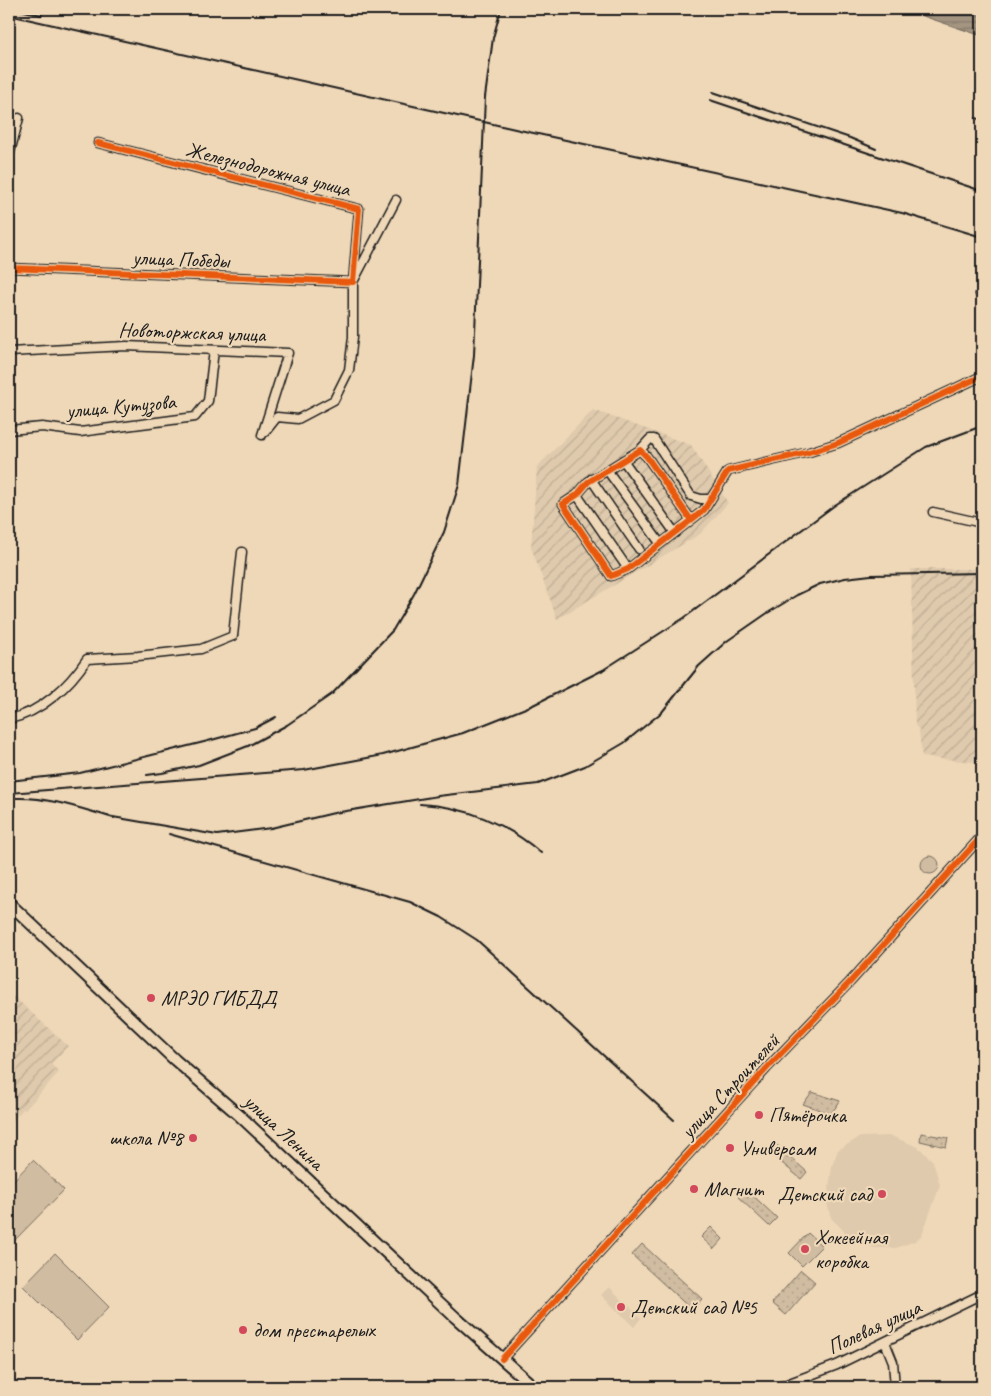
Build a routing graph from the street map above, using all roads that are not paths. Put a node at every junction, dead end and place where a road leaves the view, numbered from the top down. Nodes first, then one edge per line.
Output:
1 (19, 118) dead end
2 (98, 143) dead end
3 (9, 156) edge
4 (396, 200) dead end
5 (9, 268) edge
6 (353, 282) junction
7 (214, 350) junction
8 (9, 352) edge
9 (982, 376) edge
10 (9, 430) edge
11 (640, 450) junction
12 (623, 460) junction
13 (607, 470) junction
14 (592, 479) junction
15 (577, 495) junction
16 (711, 499) junction
17 (933, 512) dead end
18 (691, 520) junction
19 (982, 523) edge
20 (675, 533) junction
21 (657, 539) dead end
22 (639, 549) dead end
23 (242, 552) dead end
24 (628, 569) junction
25 (9, 719) edge
26 (982, 836) edge
27 (9, 904) edge
28 (982, 1294) edge
29 (885, 1342) junction
30 (502, 1359) junction
31 (534, 1387) edge
32 (779, 1387) edge
33 (895, 1387) edge

1 - 3 street
2 - 6 street, Железнодорожная улица
4 - 6 street
5 - 6 street, улица Победы
6 - 7 street, Новоторжская улица
7 - 8 street, Новоторжская улица
7 - 10 street, улица Кутузова
9 - 16 street
11 - 12 street
11 - 16 street
11 - 18 street
12 - 13 street
12 - 20 street
13 - 14 street
13 - 21 street
14 - 15 street
14 - 22 street
15 - 24 street
15 - 24 street
16 - 18 street
17 - 19 street
18 - 20 street
20 - 24 street
23 - 25 street
26 - 30 street, улица Строителей
27 - 30 main road, улица Ленина
28 - 29 street, Полевая улица
29 - 32 street, Полевая улица
29 - 33 street
30 - 31 main road, улица Ленина

